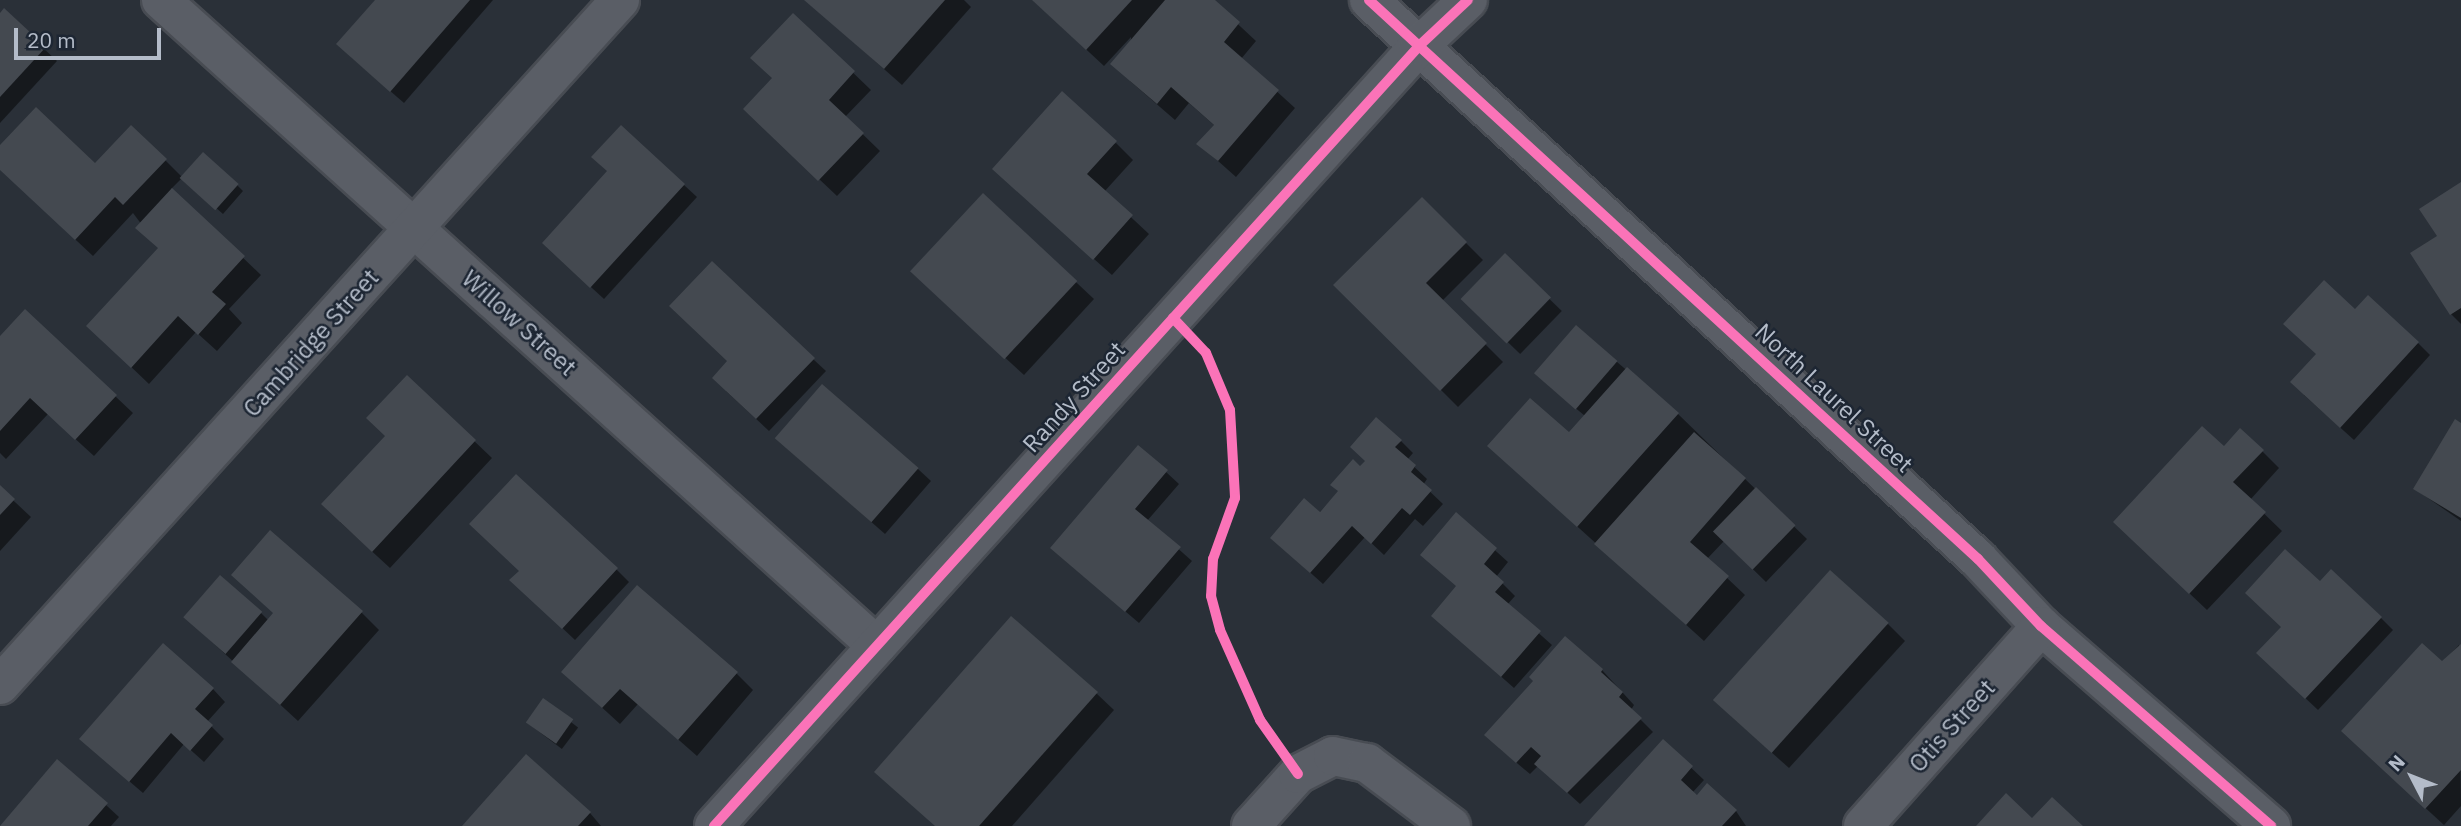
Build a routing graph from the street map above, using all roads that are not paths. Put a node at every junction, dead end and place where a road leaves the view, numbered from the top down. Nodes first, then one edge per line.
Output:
1 (161, 0) edge
2 (620, 0) edge
3 (1369, 0) edge
4 (1468, 0) edge
5 (1419, 46) junction
6 (415, 228) junction
7 (2041, 626) junction
8 (877, 646) junction
9 (0, 685) edge
10 (714, 826) edge
11 (1251, 826) edge
12 (1451, 826) edge
13 (1863, 826) edge
14 (2271, 826) edge

1 - 6 street, Willow Street
2 - 6 street, Cambridge Street
3 - 5 street, North Laurel Street
4 - 5 street, Randy Street
5 - 7 street, North Laurel Street
5 - 8 street, Randy Street
6 - 8 street, Willow Street
6 - 9 street, Cambridge Street
7 - 13 street, Otis Street
7 - 14 street, North Laurel Street
8 - 10 street, Randy Street
11 - 12 street

